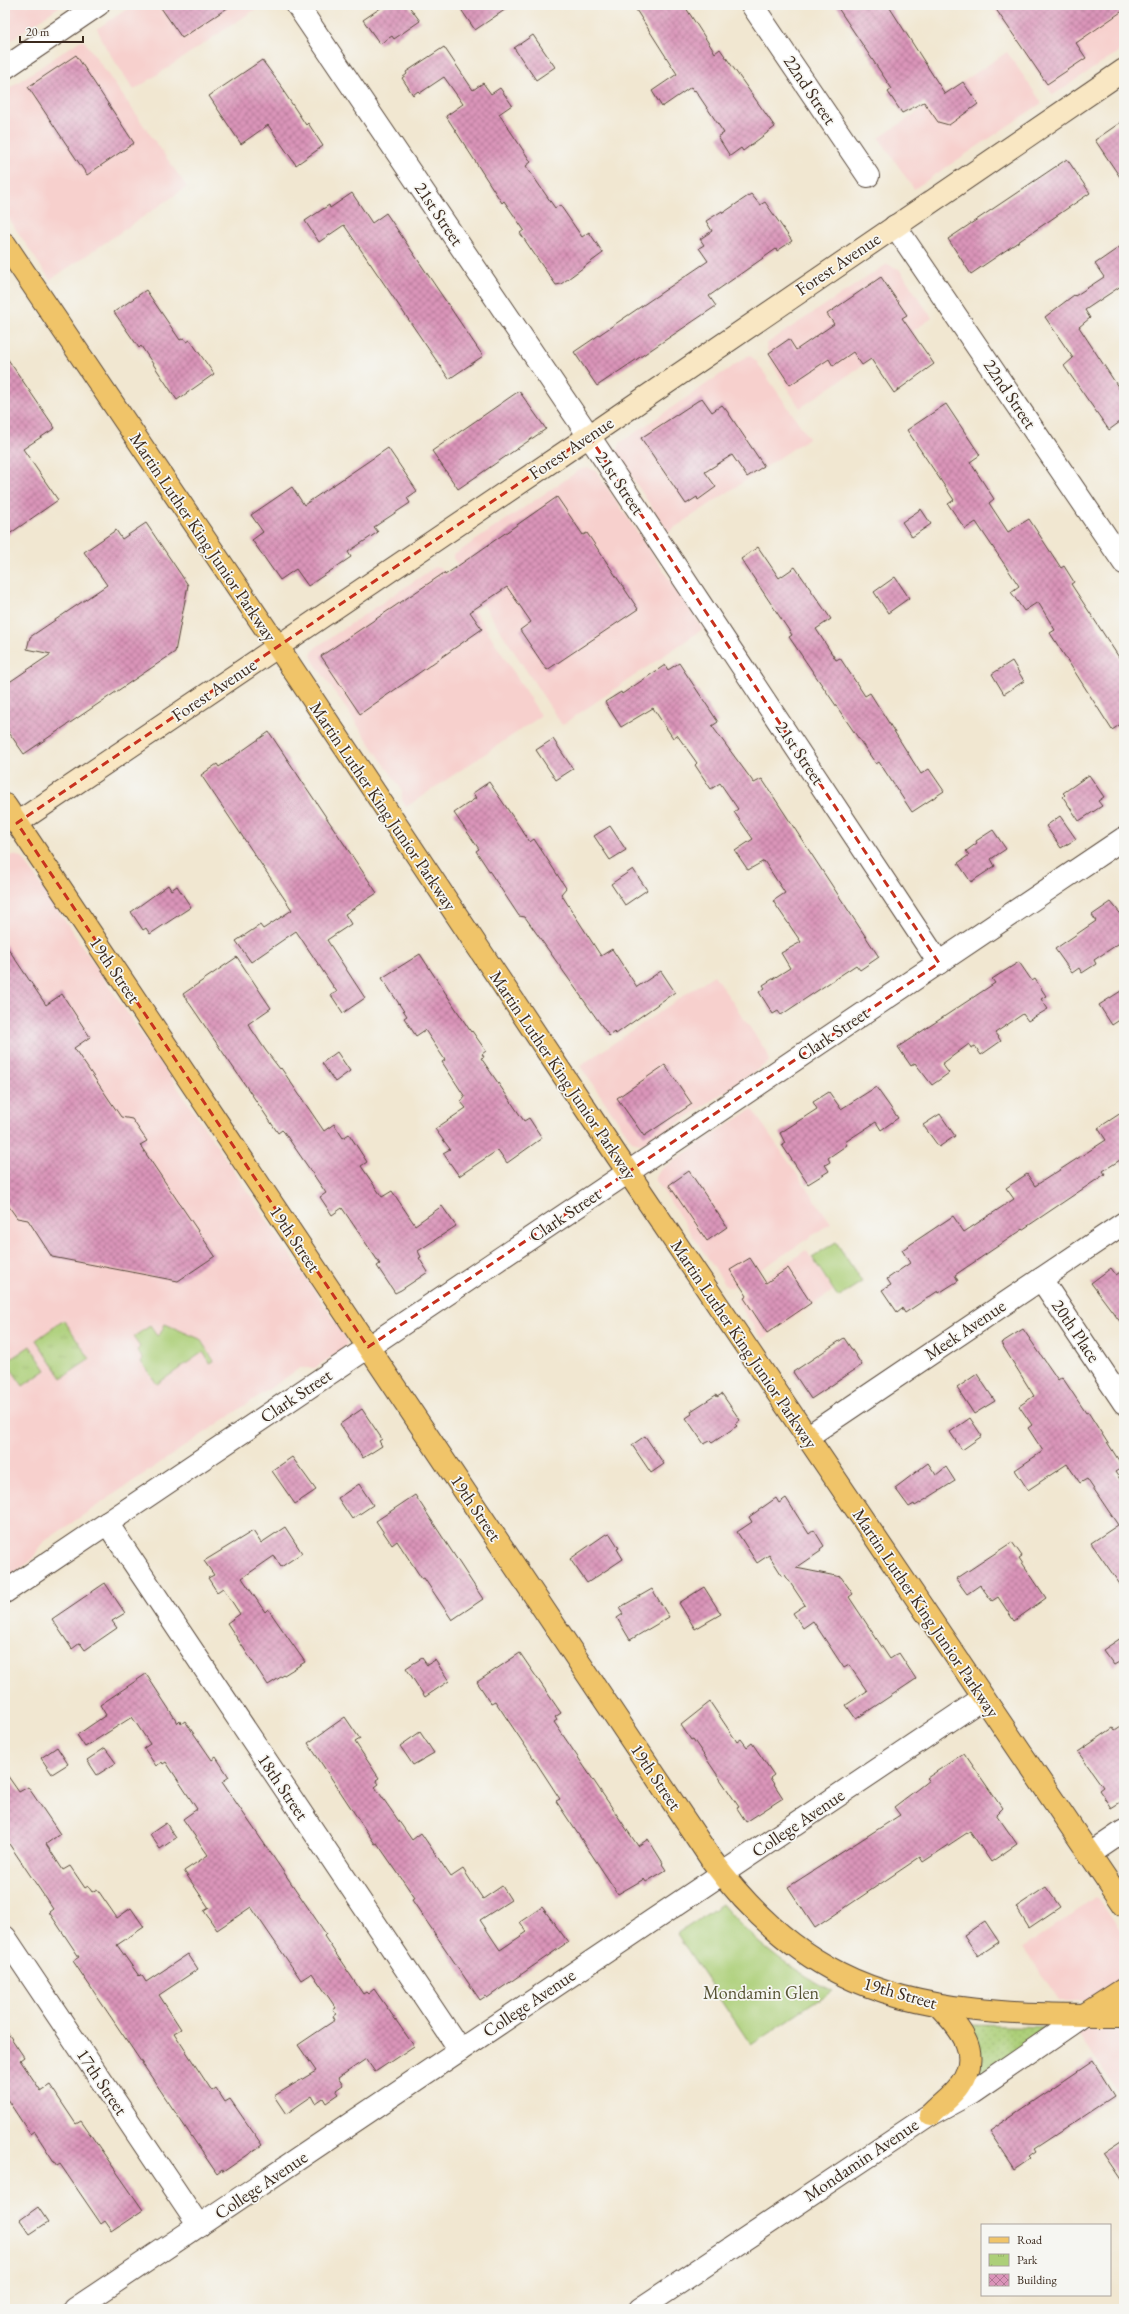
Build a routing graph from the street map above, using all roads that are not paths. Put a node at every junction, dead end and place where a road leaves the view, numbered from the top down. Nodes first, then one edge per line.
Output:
1 (98, 5) edge
2 (297, 5) edge
3 (752, 5) edge
4 (5, 68) edge
5 (1124, 70) edge
6 (868, 176) dead end
7 (895, 226) junction
8 (5, 244) edge
9 (589, 436) junction
10 (1124, 563) edge
11 (278, 647) junction
12 (5, 805) edge
13 (17, 823) junction
14 (1124, 838) edge
15 (939, 963) junction
16 (628, 1172) junction
17 (1124, 1223) edge
18 (1041, 1279) junction
19 (368, 1347) junction
20 (1124, 1403) edge
21 (807, 1437) junction
22 (106, 1523) junction
23 (5, 1592) edge
24 (983, 1698) junction
25 (1124, 1831) edge
26 (1090, 1854) junction
27 (722, 1874) junction
28 (1124, 1905) edge
29 (5, 1937) edge
30 (1124, 1989) edge
31 (938, 2005) junction
32 (1084, 2015) junction
33 (1124, 2015) edge
34 (460, 2050) junction
35 (930, 2115) junction
36 (199, 2226) junction
37 (75, 2309) edge
38 (640, 2309) edge

1 - 4 street
2 - 9 street, 21st Street
3 - 6 street, 22nd Street
5 - 7 main road, Forest Avenue
7 - 9 main road, Forest Avenue
7 - 10 street, 22nd Street
8 - 11 main road, Martin Luther King Junior Parkway
9 - 11 main road, Forest Avenue
9 - 15 street, 21st Street
11 - 13 main road, Forest Avenue
11 - 16 main road, Martin Luther King Junior Parkway
12 - 13 main road, 19th Street
13 - 19 main road, 19th Street
14 - 15 street, Clark Street
15 - 16 street, Clark Street
16 - 19 street, Clark Street
16 - 21 main road, Martin Luther King Junior Parkway
17 - 18 street, Meek Avenue
18 - 20 street, 20th Place
18 - 21 street, Meek Avenue
19 - 22 street, Clark Street
19 - 27 main road, 19th Street
21 - 24 main road, Martin Luther King Junior Parkway
22 - 23 street, Clark Street
22 - 34 street, 18th Street
24 - 26 main road, Martin Luther King Junior Parkway
24 - 27 street, College Avenue
25 - 26 street
26 - 28 main road, Martin Luther King Junior Parkway
27 - 31 main road, 19th Street
27 - 34 street, College Avenue
29 - 36 street, 17th Street
30 - 32 main road
31 - 32 main road, 19th Street
31 - 35 main road
32 - 33 main road
32 - 35 street, Mondamin Avenue
34 - 36 street, College Avenue
35 - 38 street, Mondamin Avenue
36 - 37 street, College Avenue

